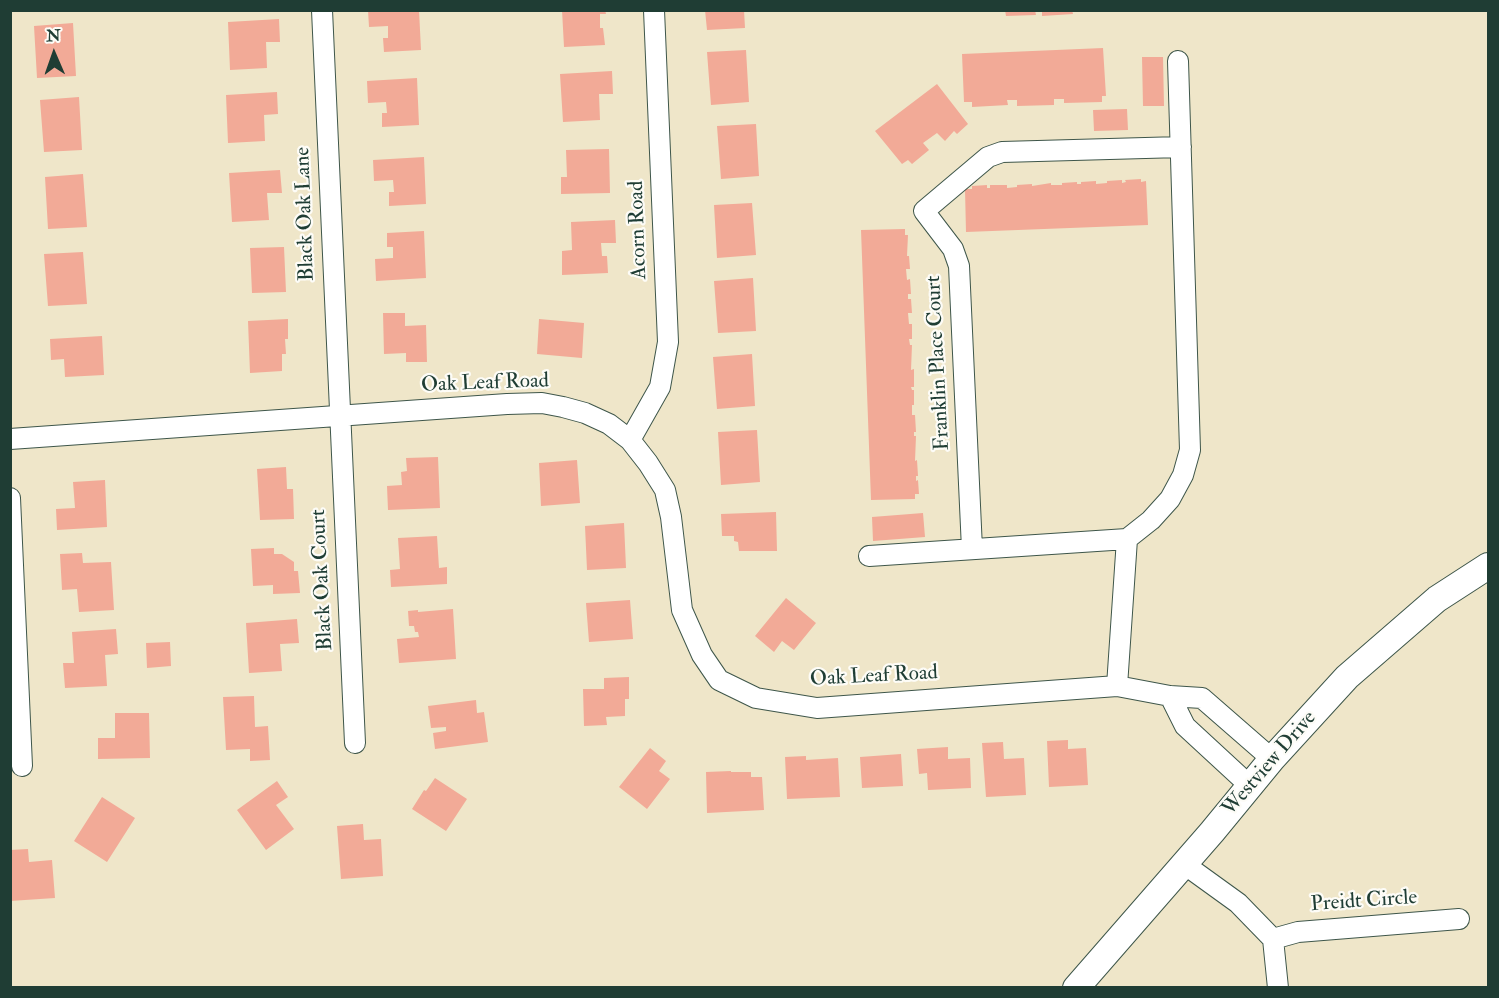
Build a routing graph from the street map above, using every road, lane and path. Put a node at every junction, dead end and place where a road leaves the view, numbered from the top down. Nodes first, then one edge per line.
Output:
1 (322, 10) edge
2 (654, 10) edge
3 (1178, 61) dead end
4 (1181, 147) junction
5 (339, 415) junction
6 (10, 439) edge
7 (630, 440) junction
8 (10, 498) edge
9 (1127, 539) junction
10 (972, 549) junction
11 (869, 556) dead end
12 (1488, 566) edge
13 (1117, 686) junction
14 (1170, 696) junction
15 (354, 743) dead end
16 (1272, 759) junction
17 (22, 766) dead end
18 (1250, 786) junction
19 (1184, 864) junction
20 (1459, 919) dead end
21 (1273, 939) junction
22 (1076, 987) edge
23 (1278, 987) edge

1 - 5 street, Black Oak Lane
2 - 7 street, Acorn Road
3 - 4 street
4 - 9 street
4 - 10 street, Franklin Place Court
5 - 6 street, Oak Leaf Road
5 - 7 street, Oak Leaf Road
5 - 15 street, Black Oak Court
7 - 13 street, Oak Leaf Road
8 - 17 street
9 - 10 street
9 - 13 street
10 - 11 street
12 - 16 street, Westview Drive
13 - 14 street, Oak Leaf Road
14 - 16 street, Oak Leaf Road
14 - 18 street
16 - 18 street, Westview Drive
18 - 19 street, Westview Drive
19 - 21 street
19 - 22 street, Westview Drive
20 - 21 street, Preidt Circle
21 - 23 street

